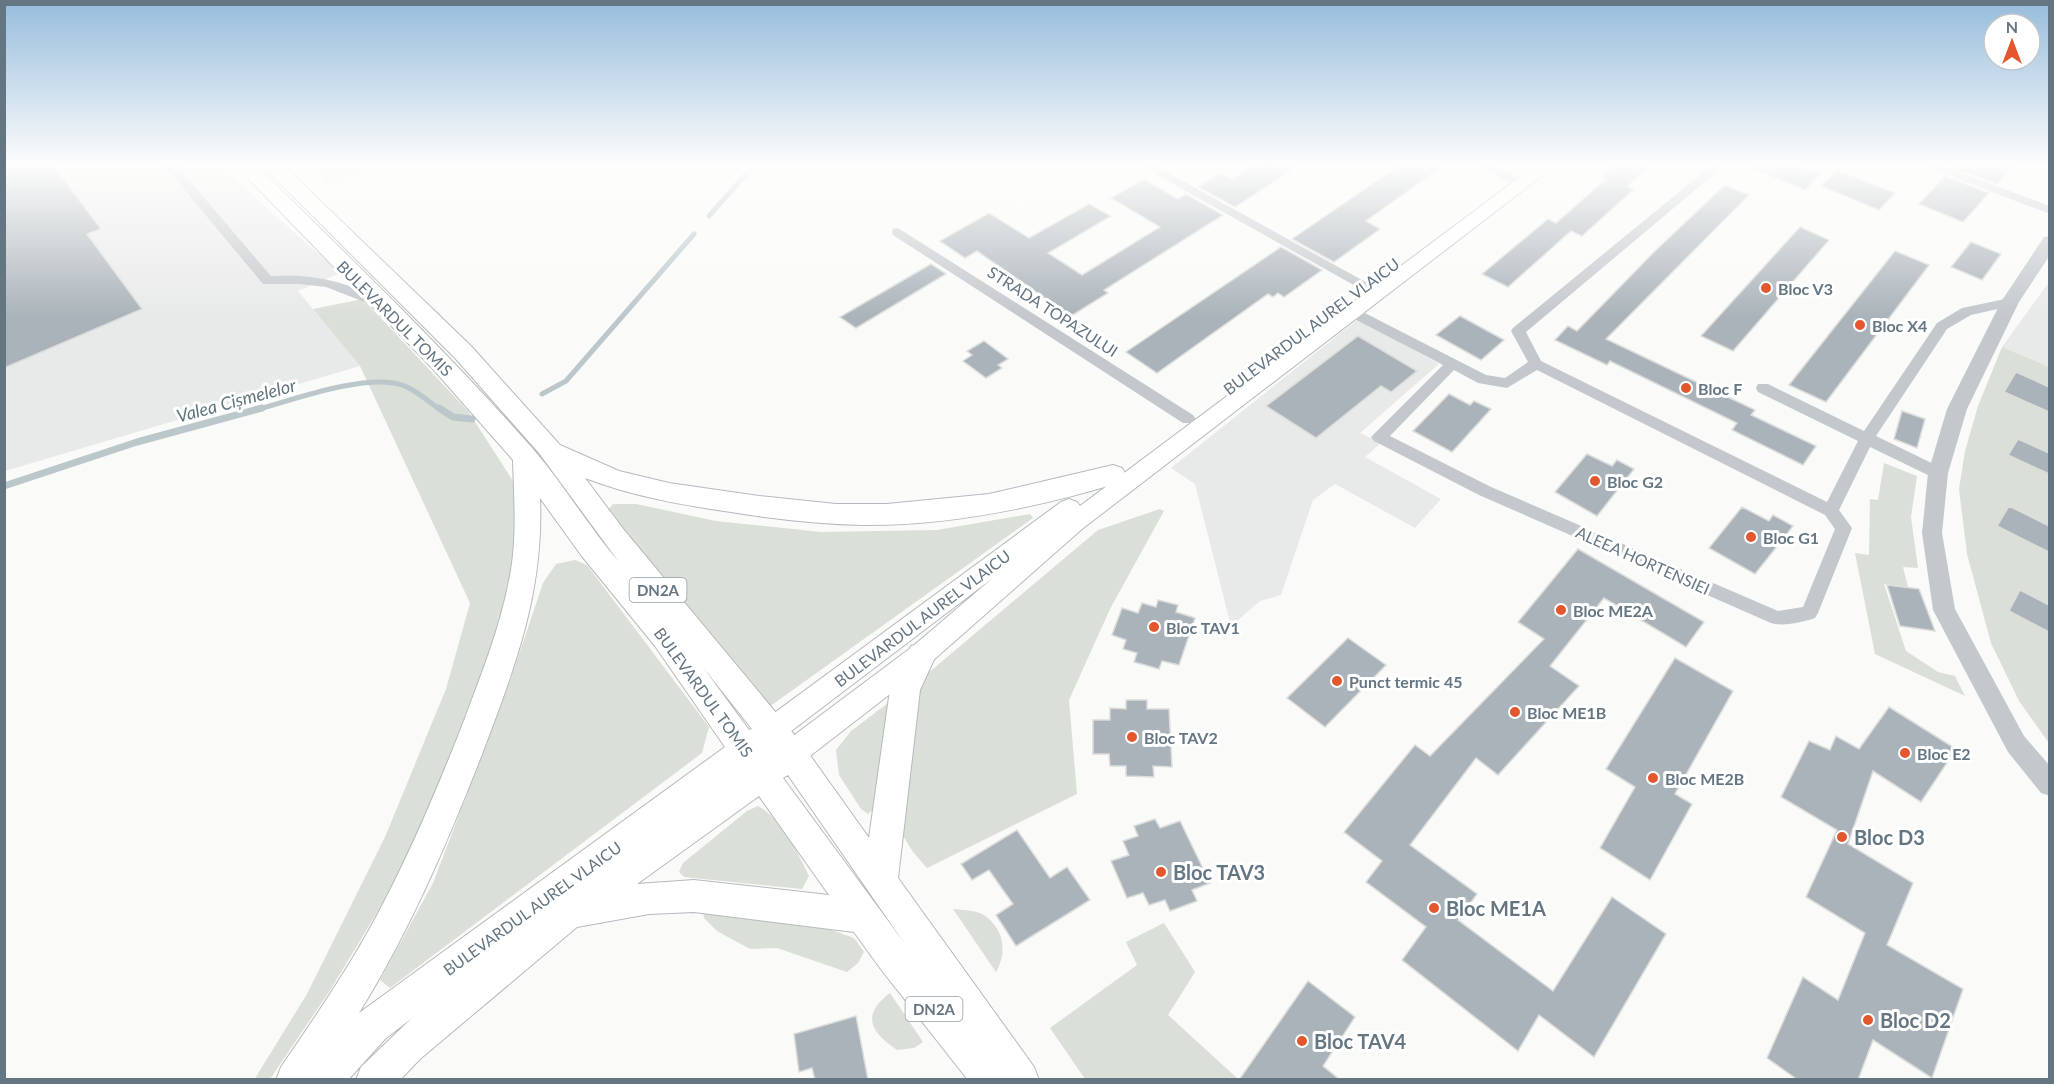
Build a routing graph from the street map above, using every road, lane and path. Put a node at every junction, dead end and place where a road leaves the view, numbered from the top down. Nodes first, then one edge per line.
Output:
1 (213, 216) edge
2 (294, 216) edge
3 (324, 216) edge
4 (1237, 216) edge
5 (1460, 216) edge
6 (1480, 216) edge
7 (1658, 216) edge
8 (898, 232) dead end
9 (2049, 240) edge
10 (1364, 285) junction
11 (2010, 302) junction
12 (381, 305) junction
13 (1352, 312) junction
14 (1452, 364) junction
15 (1536, 364) junction
16 (1763, 388) dead end
17 (1188, 419) junction
18 (1866, 440) junction
19 (537, 453) junction
20 (1938, 473) junction
21 (1113, 475) junction
22 (1831, 511) junction
23 (921, 655) junction
24 (782, 742) junction
25 (755, 762) junction
26 (2049, 785) edge
27 (881, 884) junction
28 (568, 913) junction
29 (863, 916) junction
30 (294, 1080) edge
31 (322, 1080) edge
32 (374, 1080) edge
33 (994, 1080) edge
34 (1022, 1080) edge

1 - 12 street
2 - 12 main road, BULEVARDUL TOMIS / DN2A
3 - 19 main road, BULEVARDUL TOMIS / DN2A
4 - 10 street
5 - 10 main road, BULEVARDUL AUREL VLAICU
6 - 13 main road, BULEVARDUL AUREL VLAICU
7 - 15 street
8 - 17 street, STRADA TOPAZULUI
9 - 11 street
10 - 17 main road, BULEVARDUL AUREL VLAICU
11 - 18 street
11 - 20 street
12 - 19 main road, BULEVARDUL TOMIS / DN2A
13 - 14 street
13 - 23 main road, BULEVARDUL AUREL VLAICU
14 - 15 street
14 - 22 street, ALEEA HORTENSIEI
15 - 22 street
16 - 18 street
17 - 21 main road, BULEVARDUL AUREL VLAICU
18 - 20 street
18 - 22 street
19 - 21 main road
19 - 24 main road, BULEVARDUL TOMIS / DN2A
19 - 25 main road, BULEVARDUL TOMIS / DN2A
19 - 30 main road
20 - 26 street
21 - 24 main road, BULEVARDUL AUREL VLAICU
23 - 24 main road, BULEVARDUL AUREL VLAICU
23 - 27 main road
24 - 25 main road, BULEVARDUL AUREL VLAICU
24 - 27 main road, BULEVARDUL TOMIS / DN2A
25 - 28 main road, BULEVARDUL AUREL VLAICU
25 - 29 main road, BULEVARDUL TOMIS / DN2A
25 - 31 main road, BULEVARDUL AUREL VLAICU
27 - 34 main road, BULEVARDUL TOMIS / DN2A
28 - 29 main road
28 - 32 main road, BULEVARDUL AUREL VLAICU
29 - 33 main road, BULEVARDUL TOMIS / DN2A

